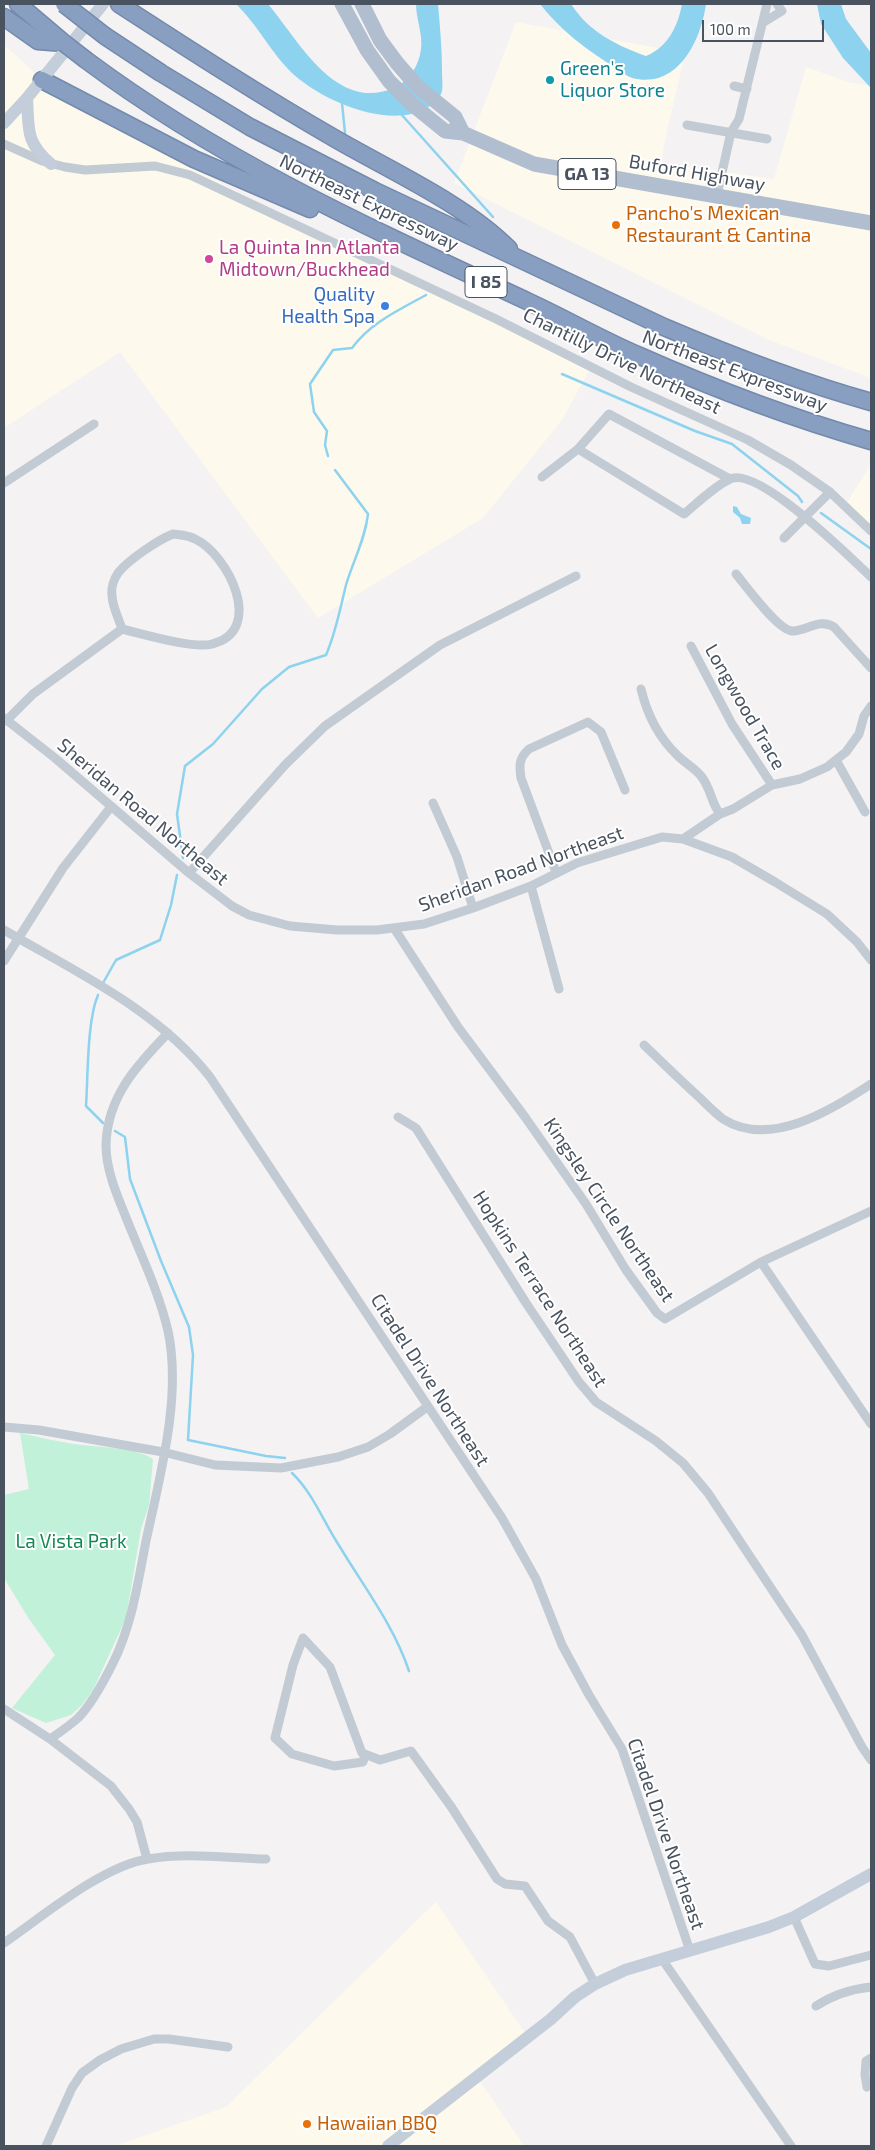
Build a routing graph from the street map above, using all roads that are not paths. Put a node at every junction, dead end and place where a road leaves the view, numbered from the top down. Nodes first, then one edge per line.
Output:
1 (18, 4) edge
2 (64, 4) edge
3 (103, 4) edge
4 (119, 4) edge
5 (342, 4) edge
6 (362, 4) edge
7 (767, 4) edge
8 (777, 4) edge
9 (4, 17) edge
10 (764, 22) junction
11 (66, 45) junction
12 (42, 80) junction
13 (734, 86) dead end
14 (747, 89) junction
15 (27, 98) junction
16 (4, 123) edge
17 (687, 126) dead end
18 (731, 132) junction
19 (463, 133) junction
20 (767, 138) dead end
21 (4, 144) edge
22 (50, 164) junction
23 (717, 196) junction
24 (871, 223) edge
25 (366, 225) junction
26 (518, 257) junction
27 (871, 402) edge
28 (94, 424) dead end
29 (871, 441) edge
30 (578, 449) junction
31 (542, 478) dead end
32 (730, 479) junction
33 (4, 484) edge
34 (830, 492) junction
35 (805, 516) junction
36 (871, 531) edge
37 (784, 538) dead end
38 (736, 574) dead end
39 (576, 576) dead end
40 (871, 577) edge
41 (122, 629) junction
42 (691, 646) dead end
43 (871, 668) edge
44 (641, 689) dead end
45 (871, 706) edge
46 (5, 719) edge
47 (836, 760) junction
48 (772, 785) junction
49 (625, 790) dead end
50 (433, 803) dead end
51 (110, 808) junction
52 (865, 812) dead end
53 (720, 814) junction
54 (683, 839) junction
55 (556, 872) junction
56 (189, 873) junction
57 (531, 886) junction
58 (473, 908) junction
59 (394, 928) junction
60 (4, 930) edge
61 (18, 939) junction
62 (871, 960) edge
63 (4, 961) edge
64 (559, 989) dead end
65 (168, 1033) junction
66 (644, 1045) dead end
67 (871, 1084) edge
68 (398, 1117) dead end
69 (871, 1211) edge
70 (761, 1262) junction
71 (427, 1407) junction
72 (871, 1424) edge
73 (4, 1427) edge
74 (163, 1452) junction
75 (4, 1709) edge
76 (50, 1739) junction
77 (365, 1754) junction
78 (871, 1760) edge
79 (147, 1859) junction
80 (266, 1860) dead end
81 (871, 1874) edge
82 (794, 1917) junction
83 (4, 1943) edge
84 (690, 1951) junction
85 (871, 1955) edge
86 (662, 1959) junction
87 (595, 1984) junction
88 (871, 1987) edge
89 (816, 2006) dead end
90 (228, 2047) dead end
91 (871, 2058) edge
92 (867, 2087) dead end
93 (46, 2146) edge
94 (388, 2146) edge
95 (791, 2146) edge

1 - 11 highway, Northeast Expressway / I 85
2 - 26 highway, Northeast Expressway / I 85, bridge
3 - 11 main road
4 - 26 highway
5 - 19 main road, Buford Highway / GA 13
6 - 19 main road
7 - 10 street
8 - 10 street
9 - 11 highway
10 - 14 street
11 - 12 main road
11 - 25 highway, Northeast Expressway / I 85, bridge
12 - 15 main road
12 - 25 highway
13 - 14 street
14 - 18 street
15 - 16 main road
15 - 22 main road
17 - 18 street
18 - 20 street
18 - 23 street
19 - 23 main road, Buford Highway / GA 13
21 - 22 street, Chantilly Drive Northeast
22 - 34 street, Chantilly Drive Northeast
23 - 24 main road, Buford Highway / GA 13
25 - 29 highway, Northeast Expressway / I 85
26 - 27 highway, Northeast Expressway / I 85
28 - 33 street
30 - 31 street
30 - 32 street
30 - 32 street
32 - 35 street
34 - 35 street
34 - 36 street, Chantilly Drive Northeast
35 - 37 street
35 - 40 street
38 - 43 street
39 - 56 street
41 - 41 street
41 - 46 street
42 - 48 street, Longwood Trace
44 - 53 street
45 - 47 street
46 - 51 street, Sheridan Road Northeast
47 - 48 street
47 - 52 street
48 - 53 street
49 - 55 street
50 - 58 street
51 - 56 street, Sheridan Road Northeast
51 - 61 street
53 - 54 street
54 - 55 street, Sheridan Road Northeast
54 - 62 street, Sheridan Road Northeast
55 - 57 street, Sheridan Road Northeast
56 - 59 street, Sheridan Road Northeast
57 - 58 street, Sheridan Road Northeast
57 - 64 street
58 - 59 street, Sheridan Road Northeast
59 - 70 street, Kingsley Circle Northeast
60 - 61 street, Citadel Drive Northeast
61 - 63 street
61 - 65 street, Citadel Drive Northeast
65 - 71 street, Citadel Drive Northeast
65 - 74 street
66 - 67 street
68 - 78 street, Hopkins Terrace Northeast
69 - 70 street, Kingsley Circle Northeast
70 - 72 street
71 - 74 street
71 - 84 street, Citadel Drive Northeast
73 - 74 street
74 - 76 street
75 - 76 street
76 - 79 street
77 - 77 street
77 - 87 street
79 - 80 street
79 - 83 street
81 - 82 main road
82 - 84 main road
82 - 85 street
84 - 86 main road
86 - 87 main road
86 - 95 street
87 - 94 main road
88 - 89 street
90 - 93 street
91 - 92 street

